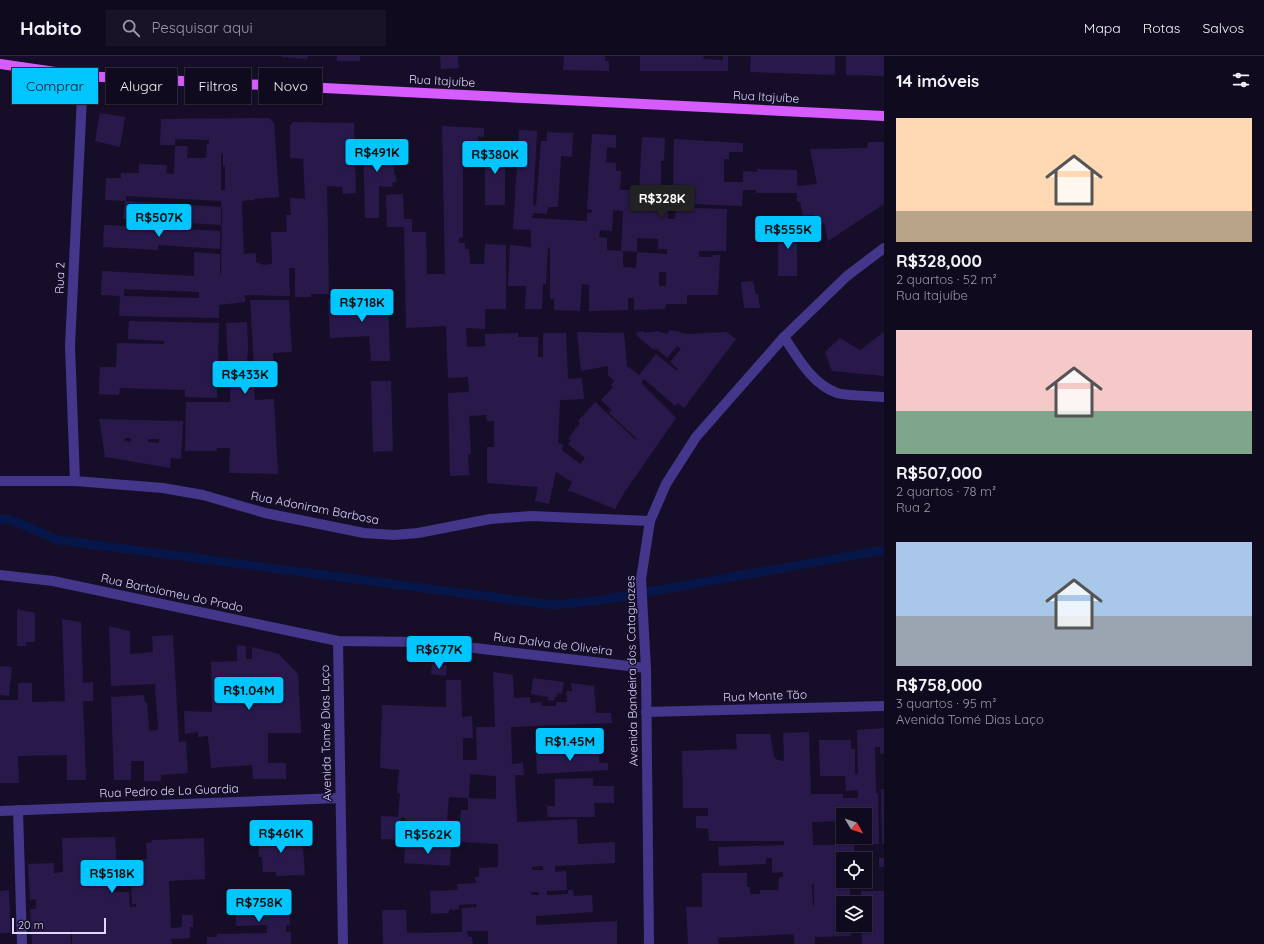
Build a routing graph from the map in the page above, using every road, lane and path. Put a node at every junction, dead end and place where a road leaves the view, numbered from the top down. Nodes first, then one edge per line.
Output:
1 (0, 64) edge
2 (28, 68) edge
3 (98, 77) edge
4 (82, 104) edge
5 (884, 116) edge
6 (884, 248) edge
7 (784, 337) junction
8 (884, 398) edge
9 (0, 481) edge
10 (75, 482) junction
11 (650, 521) junction
12 (0, 575) edge
13 (338, 641) junction
14 (646, 668) junction
15 (884, 706) edge
16 (646, 712) junction
17 (340, 798) junction
18 (18, 810) junction
19 (0, 811) edge
20 (22, 944) edge
21 (342, 944) edge
22 (649, 944) edge

1 - 2 main road, Rua Itajuíbe
3 - 5 main road, Rua Itajuíbe
4 - 10 street, Rua 2
6 - 7 street, Avenida Bandeira dos Cataguazes
7 - 8 street
7 - 11 street, Avenida Bandeira dos Cataguazes
9 - 10 street, Rua Adoniram Barbosa
10 - 11 street, Rua Adoniram Barbosa
11 - 14 street, Avenida Bandeira dos Cataguazes
12 - 13 street, Rua Bartolomeu do Prado
13 - 14 street, Rua Dalva de Oliveira
13 - 17 street, Avenida Tomé Dias Laço
14 - 16 street, Avenida Bandeira dos Cataguazes
15 - 16 street, Rua Monte Tão
16 - 22 street, Avenida Bandeira dos Cataguazes
17 - 18 street, Rua Pedro de La Guardia
17 - 21 street, Avenida Tomé Dias Laço
18 - 19 street, Rua Pedro de La Guardia
18 - 20 street

